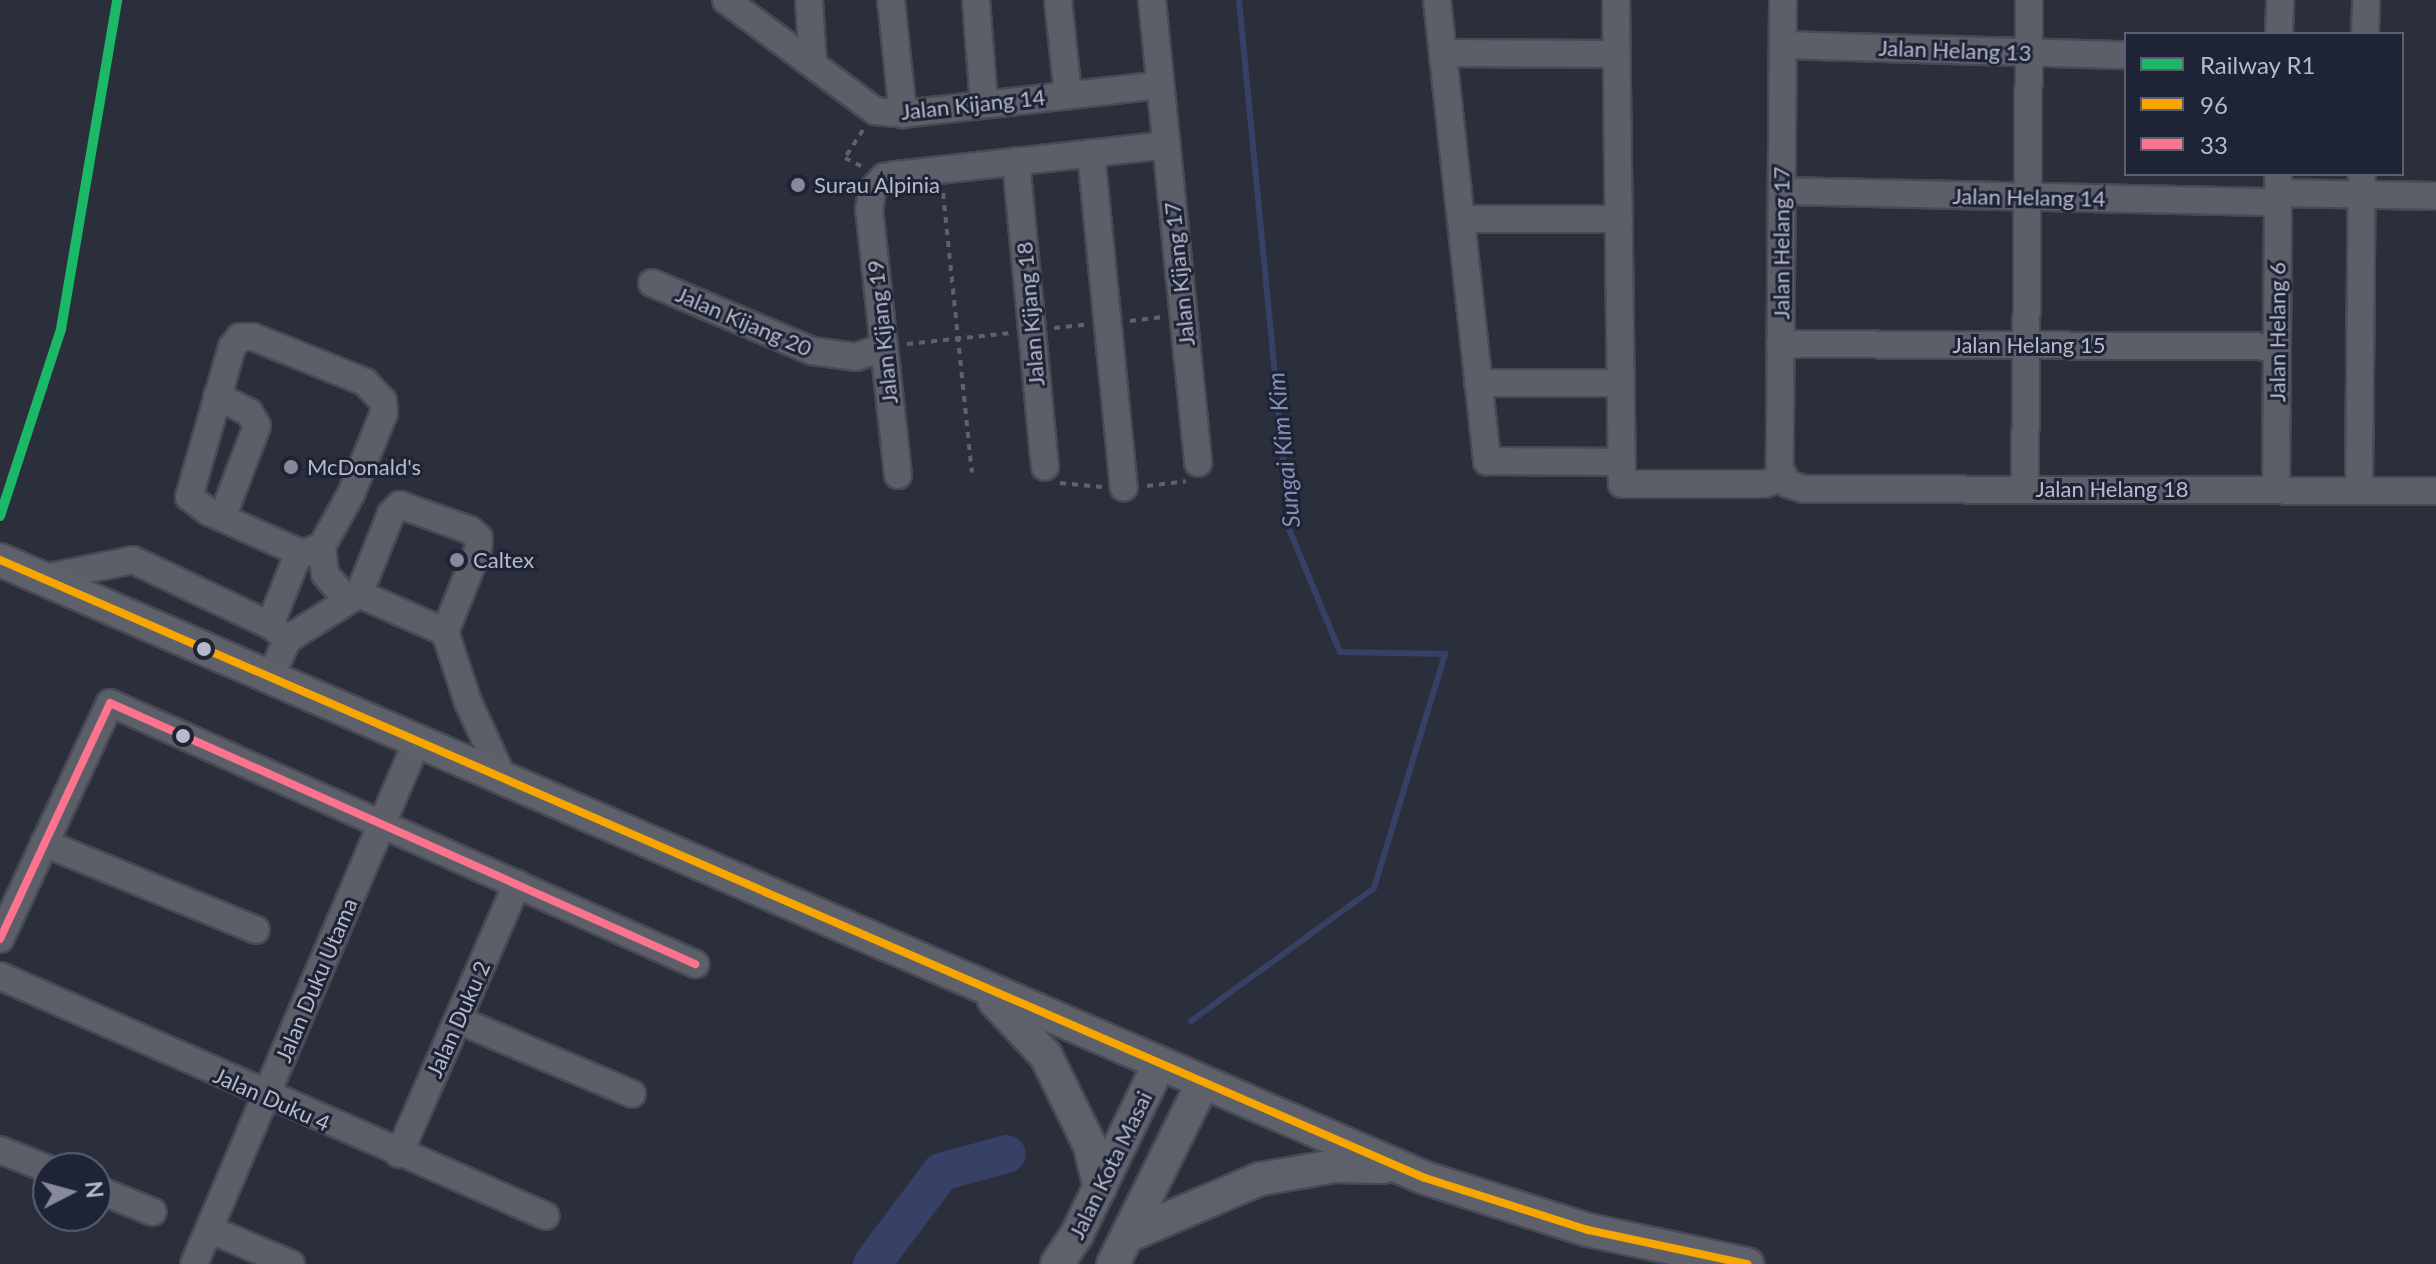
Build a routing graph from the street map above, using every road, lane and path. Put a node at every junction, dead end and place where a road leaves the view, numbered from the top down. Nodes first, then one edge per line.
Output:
1 (726, 0) edge
2 (809, 0) edge
3 (891, 0) edge
4 (976, 0) edge
5 (1058, 0) edge
6 (1152, 0) edge
7 (1437, 0) edge
8 (1616, 0) edge
9 (1783, 0) edge
10 (2029, 0) edge
11 (2280, 0) edge
12 (2366, 0) edge
13 (2279, 32) edge
14 (2365, 32) edge
15 (1783, 45) junction
16 (2029, 52) junction
17 (1443, 53) junction
18 (1616, 54) junction
19 (2124, 55) edge
20 (813, 65) junction
21 (1160, 85) junction
22 (1068, 95) junction
23 (984, 104) junction
24 (875, 111) junction
25 (903, 114) junction
26 (1166, 145) junction
27 (1091, 153) junction
28 (845, 158) dead end
29 (1016, 161) junction
30 (941, 170) junction
31 (2362, 184) edge
32 (2277, 190) edge
33 (1782, 191) junction
34 (2436, 196) edge
35 (2029, 197) junction
36 (1461, 219) junction
37 (1619, 219) junction
38 (652, 283) dead end
39 (1780, 344) junction
40 (2026, 345) junction
41 (884, 347) junction
42 (2277, 347) junction
43 (1478, 383) junction
44 (1621, 383) junction
45 (217, 396) junction
46 (1198, 463) dead end
47 (1045, 467) dead end
48 (972, 473) dead end
49 (1622, 473) junction
50 (898, 475) dead end
51 (1786, 480) junction
52 (1124, 487) dead end
53 (2025, 489) junction
54 (2276, 489) junction
55 (2359, 490) junction
56 (2436, 491) edge
57 (222, 518) junction
58 (311, 549) junction
59 (0, 560) edge
60 (44, 578) junction
61 (352, 596) junction
62 (279, 632) junction
63 (445, 632) junction
64 (271, 675) junction
65 (418, 739) junction
66 (502, 776) junction
67 (382, 827) junction
68 (44, 843) junction
69 (517, 884) junction
70 (256, 930) dead end
71 (0, 939) edge
72 (695, 964) dead end
73 (0, 976) edge
74 (974, 981) junction
75 (458, 1020) junction
76 (1159, 1064) junction
77 (1202, 1085) junction
78 (632, 1094) dead end
79 (266, 1097) junction
80 (0, 1150) edge
81 (399, 1154) junction
82 (32, 1163) edge
83 (1398, 1167) junction
84 (1100, 1188) junction
85 (112, 1195) edge
86 (153, 1212) dead end
87 (546, 1216) dead end
88 (209, 1229) junction
89 (1132, 1234) junction
90 (194, 1264) edge
91 (291, 1264) edge
92 (1057, 1264) edge
93 (1113, 1264) edge
94 (1747, 1264) edge

1 - 20 street, Jalan Kijang 14
2 - 20 street
3 - 25 street
4 - 23 street
5 - 22 street
6 - 21 street, Jalan Kijang 17
7 - 17 street
8 - 18 street
9 - 15 street, Jalan Helang 17
10 - 16 street
11 - 13 street
12 - 14 street
15 - 16 street, Jalan Helang 13
15 - 33 street, Jalan Helang 17
16 - 19 street, Jalan Helang 13
16 - 35 street
17 - 18 street
17 - 36 street
18 - 37 street
20 - 24 street, Jalan Kijang 14
21 - 22 street, Jalan Kijang 14
21 - 26 street, Jalan Kijang 17
22 - 23 street, Jalan Kijang 14
23 - 25 street, Jalan Kijang 14
24 - 25 street, Jalan Kijang 14
24 - 28 path
26 - 27 street
26 - 46 street, Jalan Kijang 17
27 - 29 street
27 - 52 street
29 - 30 street
29 - 47 street, Jalan Kijang 18
30 - 41 street, Jalan Kijang 19
30 - 48 path
31 - 32 street, Jalan Helang 14
31 - 34 street, Jalan Helang 14
31 - 55 street
32 - 35 street, Jalan Helang 14
32 - 42 street, Jalan Helang 6
33 - 35 street, Jalan Helang 14
33 - 39 street, Jalan Helang 17
35 - 40 street
36 - 37 street
36 - 43 street
37 - 44 street
38 - 41 street, Jalan Kijang 20
39 - 40 street, Jalan Helang 15
39 - 51 street, Jalan Helang 17
40 - 42 street, Jalan Helang 15
40 - 53 street
41 - 50 street, Jalan Kijang 19
42 - 54 street, Jalan Helang 6
43 - 44 street
43 - 49 street, Jalan Helang 18
44 - 49 street
45 - 57 street
45 - 57 street
45 - 58 street
49 - 51 street, Jalan Helang 18
51 - 53 street, Jalan Helang 18
53 - 54 street, Jalan Helang 18
54 - 55 street, Jalan Helang 18
55 - 56 street, Jalan Helang 18
57 - 58 street
58 - 61 street
58 - 62 street
59 - 60 main road
60 - 62 street
60 - 64 main road
61 - 62 street
61 - 63 street
61 - 63 street
62 - 64 street
63 - 66 street
64 - 65 main road
65 - 66 main road
65 - 67 street, Jalan Duku Utama
66 - 74 main road
67 - 68 street
67 - 69 street
67 - 79 street, Jalan Duku Utama
68 - 70 street
68 - 71 street
69 - 72 street
69 - 75 street, Jalan Duku 2
73 - 79 street, Jalan Duku 4
74 - 76 main road
74 - 84 main road
75 - 78 street
75 - 81 street, Jalan Duku 2
76 - 77 main road
76 - 84 main road, Jalan Kota Masai
77 - 83 main road
77 - 89 main road
79 - 81 street, Jalan Duku 4
79 - 88 street, Jalan Duku Utama
80 - 82 street
81 - 87 street, Jalan Duku 4
83 - 89 main road
83 - 94 main road
84 - 92 main road, Jalan Kota Masai
85 - 86 street
88 - 90 street, Jalan Duku Utama
88 - 91 street
89 - 93 main road

